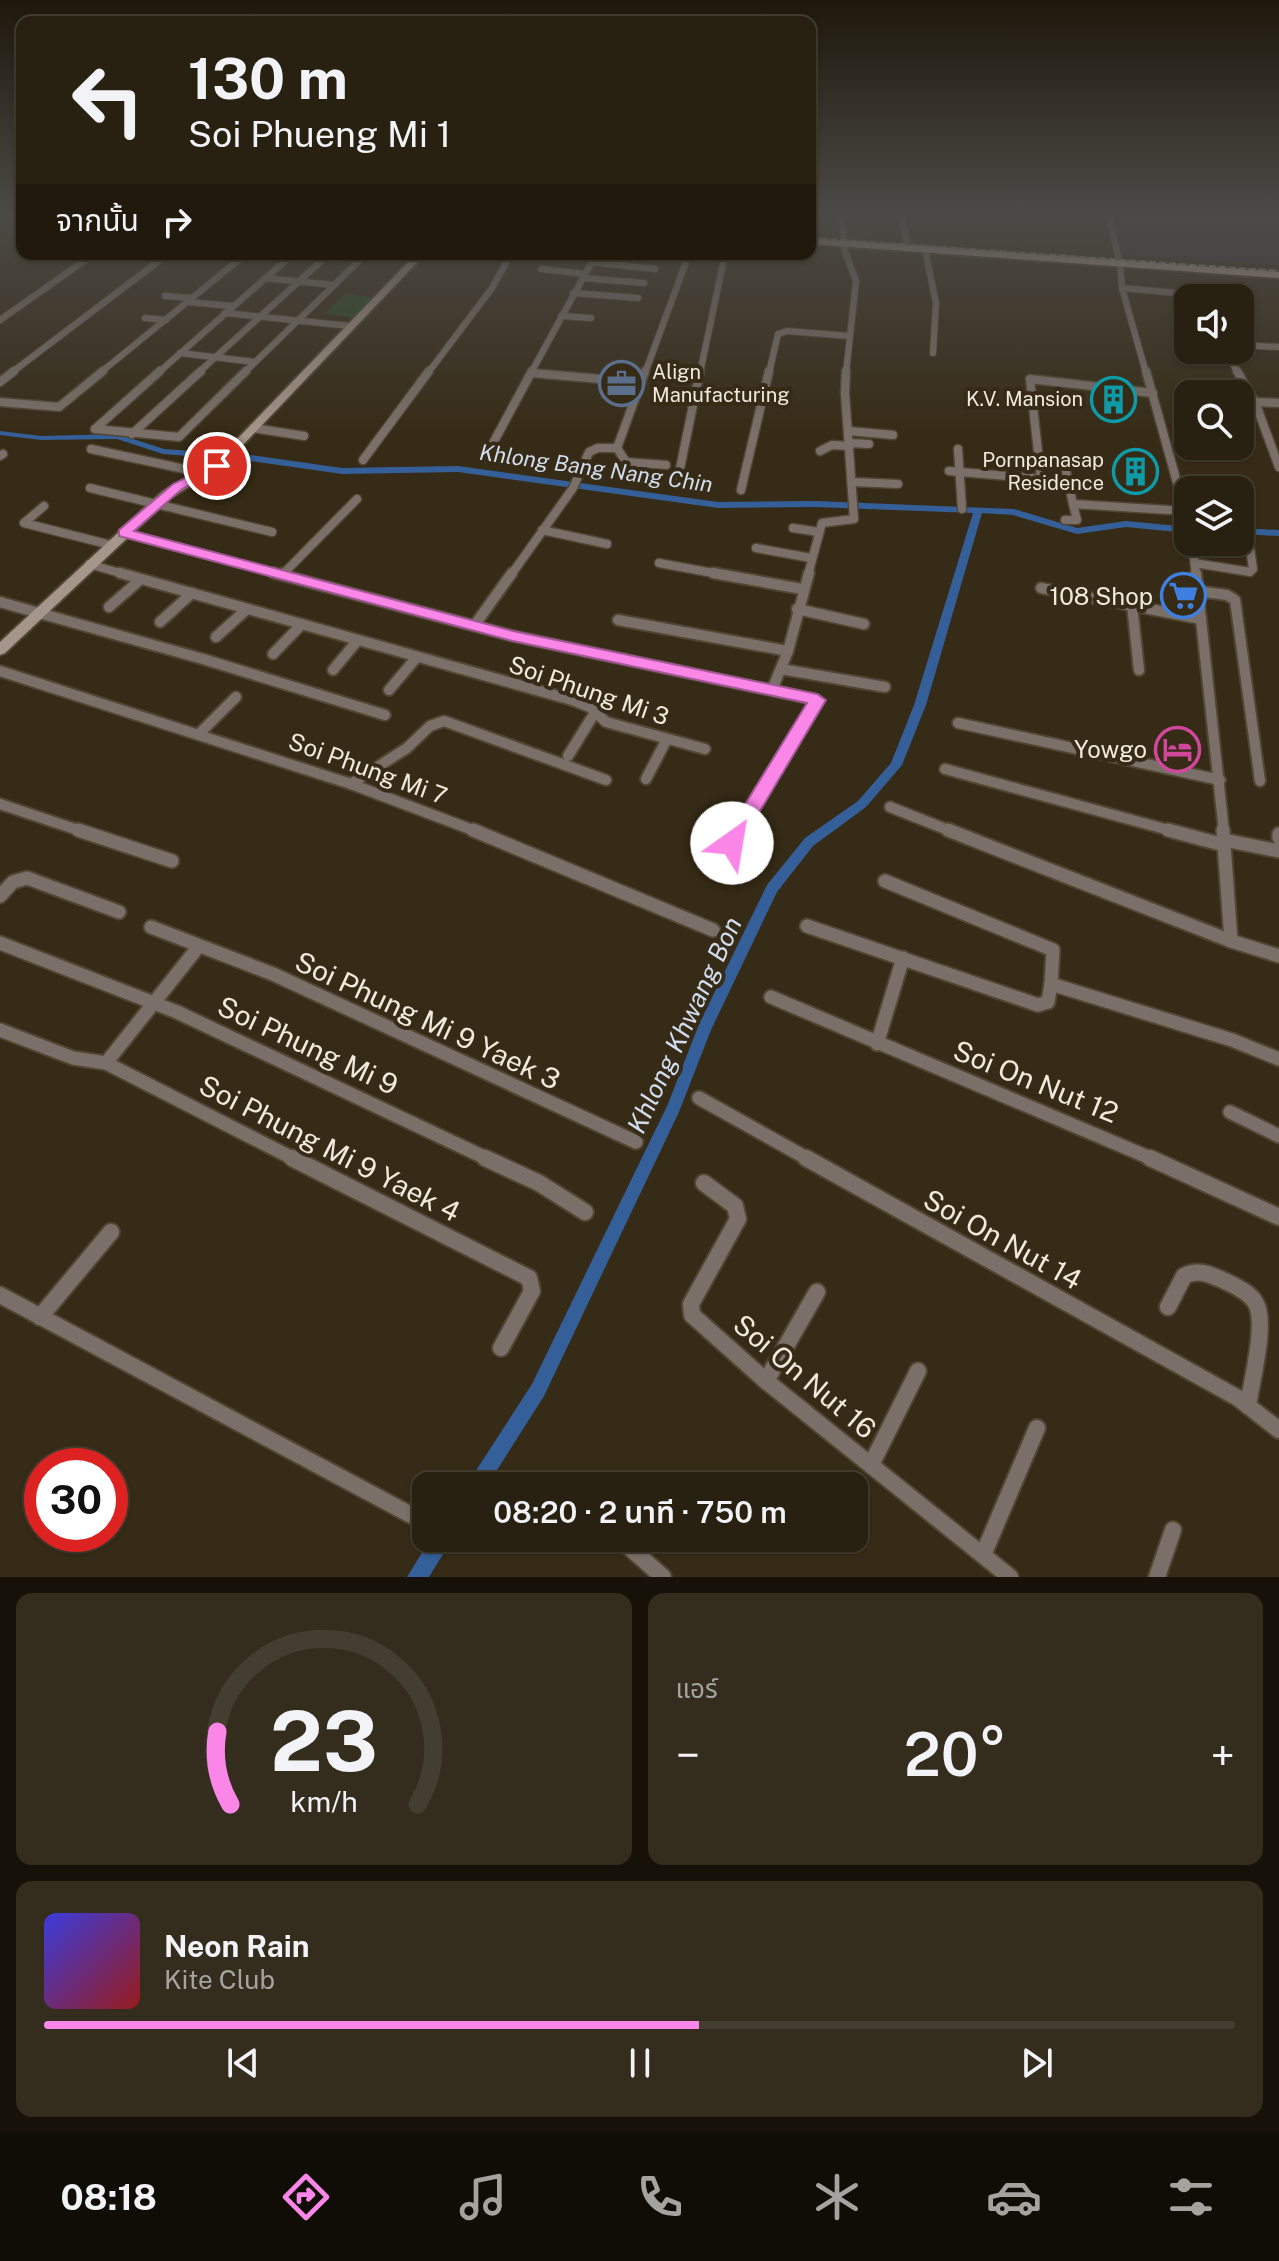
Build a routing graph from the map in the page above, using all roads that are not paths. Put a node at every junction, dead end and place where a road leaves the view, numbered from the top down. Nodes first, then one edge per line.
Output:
1 (46, 288) edge
2 (124, 288) edge
3 (205, 288) edge
4 (254, 288) edge
5 (293, 288) edge
6 (330, 288) edge
7 (388, 288) edge
8 (492, 288) edge
9 (576, 288) edge
10 (676, 288) edge
11 (718, 288) edge
12 (855, 288) edge
13 (933, 288) edge
14 (1122, 288) joint
15 (573, 293) junction
16 (1174, 293) edge
17 (165, 296) dead end
18 (638, 298) dead end
19 (190, 300) junction
20 (232, 306) junction
21 (225, 313) junction
22 (561, 316) junction
23 (262, 317) junction
24 (145, 318) dead end
25 (591, 318) dead end
26 (0, 320) edge
27 (166, 320) junction
28 (297, 321) junction
29 (350, 326) junction
30 (849, 336) junction
31 (1254, 346) edge
32 (1279, 347) edge
33 (180, 353) junction
34 (933, 353) dead end
35 (218, 358) junction
36 (255, 362) junction
37 (1232, 364) edge
38 (532, 373) junction
39 (0, 382) edge
40 (641, 382) junction
41 (1153, 393) junction
42 (0, 402) edge
43 (1255, 402) junction
44 (1279, 403) edge
45 (253, 428) junction
46 (849, 431) junction
47 (132, 434) junction
48 (893, 435) dead end
49 (304, 436) dead end
50 (850, 444) junction
51 (869, 444) dead end
52 (617, 448) junction
53 (91, 449) dead end
54 (958, 449) dead end
55 (820, 451) dead end
56 (485, 458) dead end
57 (363, 460) dead end
58 (1064, 462) dead end
59 (666, 465) dead end
60 (1279, 467) edge
61 (949, 471) dead end
62 (960, 472) junction
63 (203, 473) junction
64 (1176, 476) edge
65 (853, 482) junction
66 (677, 483) dead end
67 (898, 484) dead end
68 (90, 488) dead end
69 (741, 490) dead end
70 (357, 499) dead end
71 (157, 504) junction
72 (1073, 504) junction
73 (44, 506) dead end
74 (962, 509) dead end
75 (1174, 510) edge
76 (1065, 520) dead end
77 (793, 528) dead end
78 (542, 530) junction
79 (272, 532) dead end
80 (819, 532) junction
81 (124, 533) junction
82 (607, 544) dead end
83 (111, 545) junction
84 (756, 548) dead end
85 (1194, 556) edge
86 (1251, 556) edge
87 (811, 558) junction
88 (659, 563) dead end
89 (1195, 563) junction
90 (89, 564) junction
91 (282, 575) junction
92 (141, 579) junction
93 (1041, 588) dead end
94 (802, 589) junction
95 (1197, 591) junction
96 (192, 593) junction
97 (0, 602) edge
98 (1132, 605) junction
99 (109, 607) dead end
100 (247, 609) junction
101 (797, 609) junction
102 (38, 612) junction
103 (1201, 619) junction
104 (618, 620) dead end
105 (160, 622) dead end
106 (302, 624) junction
107 (864, 624) dead end
108 (474, 626) junction
109 (216, 637) dead end
110 (358, 640) junction
111 (0, 650) edge
112 (788, 651) junction
113 (273, 654) dead end
114 (417, 657) junction
115 (781, 669) junction
116 (333, 670) dead end
117 (1139, 670) dead end
118 (0, 671) edge
119 (885, 687) dead end
120 (389, 690) dead end
121 (772, 690) junction
122 (236, 697) dead end
123 (594, 714) junction
124 (385, 715) dead end
125 (958, 723) dead end
126 (200, 733) junction
127 (667, 739) junction
128 (705, 749) dead end
129 (568, 756) dead end
130 (945, 769) dead end
131 (646, 779) dead end
132 (606, 780) dead end
133 (1220, 780) junction
134 (1260, 781) dead end
135 (351, 784) junction
136 (0, 804) edge
137 (890, 807) dead end
138 (1224, 842) junction
139 (732, 843) dead end
140 (1279, 851) edge
141 (172, 861) dead end
142 (885, 881) dead end
143 (0, 896) edge
144 (119, 912) dead end
145 (807, 926) dead end
146 (151, 927) dead end
147 (713, 930) dead end
148 (1231, 941) junction
149 (0, 943) edge
150 (199, 946) junction
151 (1279, 956) edge
152 (903, 958) junction
153 (1051, 984) junction
154 (771, 997) dead end
155 (153, 1001) junction
156 (0, 1030) edge
157 (877, 1044) junction
158 (1279, 1059) edge
159 (106, 1063) junction
160 (699, 1098) dead end
161 (1230, 1112) dead end
162 (1279, 1136) edge
163 (636, 1142) dead end
164 (704, 1183) dead end
165 (585, 1212) dead end
166 (1279, 1217) edge
167 (111, 1232) dead end
168 (817, 1292) dead end
169 (0, 1295) edge
170 (1168, 1307) dead end
171 (40, 1317) junction
172 (501, 1348) dead end
173 (918, 1371) dead end
174 (766, 1381) junction
175 (1248, 1406) junction
176 (1037, 1428) dead end
177 (1279, 1430) edge
178 (871, 1465) junction
179 (411, 1515) dead end
180 (1173, 1530) dead end
181 (635, 1552) edge
182 (983, 1555) junction
183 (663, 1577) edge
184 (1010, 1577) edge
185 (1157, 1577) edge

1 - 26 street
2 - 39 street
3 - 19 street
4 - 20 street
5 - 23 street
6 - 28 street
7 - 29 street
8 - 57 street
9 - 15 street
10 - 40 street
11 - 66 street
12 - 30 street
13 - 34 street
14 - 16 street
14 - 41 street
15 - 18 street
15 - 22 street
17 - 19 street
19 - 20 street
19 - 27 street
20 - 21 street
21 - 23 street
21 - 33 street
22 - 25 street
22 - 38 street
23 - 28 street
23 - 35 street
24 - 27 street
27 - 42 street
28 - 29 street
28 - 36 street
29 - 45 street
30 - 46 street
30 - 69 street
31 - 32 street
33 - 35 street
33 - 47 street
35 - 36 street
35 - 47 street
36 - 47 street
37 - 43 street
38 - 40 street
38 - 56 street
40 - 52 street
41 - 62 street
41 - 64 street
43 - 44 street
43 - 60 street
45 - 49 street
45 - 63 street
46 - 48 street
46 - 50 street
50 - 51 street
50 - 55 street
50 - 65 street
52 - 59 street
52 - 78 street
53 - 63 street
54 - 62 street
58 - 72 street
61 - 62 street
62 - 74 street
63 - 71 street
65 - 67 street
65 - 80 street
68 - 71 street
70 - 91 street
71 - 79 street
71 - 81 street
72 - 75 street
72 - 76 street
73 - 83 street
77 - 80 street
78 - 82 street
78 - 108 street
80 - 87 street
81 - 83 street
81 - 91 street
83 - 90 street
84 - 87 street
85 - 89 street
86 - 89 street
87 - 94 street
88 - 94 street
89 - 95 street
90 - 92 street, Soi Phung Mi 3
90 - 102 street
91 - 108 street
92 - 96 street, Soi Phung Mi 3
92 - 99 street
93 - 98 street
94 - 101 street
95 - 103 street
95 - 134 street
96 - 100 street, Soi Phung Mi 3
96 - 105 street
97 - 102 street
98 - 103 street
98 - 117 street
100 - 106 street, Soi Phung Mi 3
100 - 109 street
101 - 107 street
101 - 112 street
102 - 111 street
102 - 124 street
103 - 133 street
104 - 112 street
106 - 110 street, Soi Phung Mi 3
106 - 113 street
108 - 121 street
110 - 114 street, Soi Phung Mi 3
110 - 116 street
112 - 115 street
114 - 120 street
114 - 123 street, Soi Phung Mi 3
115 - 119 street
115 - 121 street
118 - 126 street, Soi Phung Mi 7
121 - 139 street
122 - 126 street
123 - 127 street, Soi Phung Mi 3
123 - 129 street
125 - 133 street
126 - 135 street, Soi Phung Mi 7
127 - 128 street, Soi Phung Mi 3
127 - 131 street
130 - 138 street
132 - 135 street
133 - 138 street
135 - 147 street, Soi Phung Mi 7
136 - 141 street
137 - 148 street
138 - 140 street
138 - 148 street
142 - 153 street
143 - 144 street
145 - 152 street
146 - 150 street, Soi Phung Mi 9 Yaek 3
148 - 151 street
149 - 155 street, Soi Phung Mi 9
150 - 155 street
150 - 163 street, Soi Phung Mi 9 Yaek 3
152 - 153 street
152 - 157 street
153 - 158 street
154 - 157 street, Soi On Nut 12
155 - 159 street
155 - 165 street, Soi Phung Mi 9
156 - 159 street
157 - 166 street, Soi On Nut 12
159 - 172 street, Soi Phung Mi 9 Yaek 4
160 - 175 street, Soi On Nut 14
161 - 162 street
164 - 174 street, Soi On Nut 16
167 - 171 street
168 - 174 street
169 - 171 street
170 - 175 street
171 - 179 street
173 - 178 street
174 - 178 street, Soi On Nut 16
175 - 177 street, Soi On Nut 14
176 - 182 street
178 - 182 street, Soi On Nut 16
180 - 185 street
181 - 183 street
182 - 184 street, Soi On Nut 16

